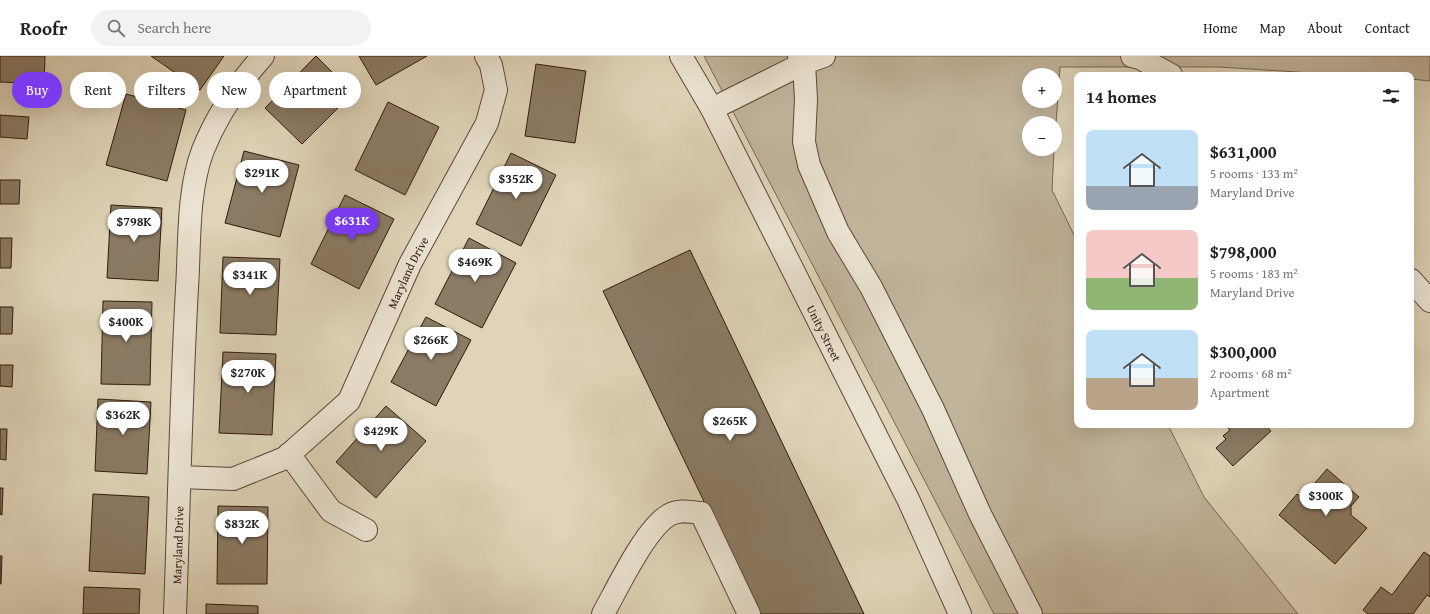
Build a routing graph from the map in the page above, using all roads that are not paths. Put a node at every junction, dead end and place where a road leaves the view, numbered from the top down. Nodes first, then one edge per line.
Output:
1 (263, 56) edge
2 (486, 56) edge
3 (681, 56) edge
4 (1132, 56) edge
5 (809, 58) edge
6 (1166, 72) edge
7 (712, 109) junction
8 (1414, 283) edge
9 (1430, 301) edge
10 (290, 454) junction
11 (180, 477) junction
12 (366, 530) dead end
13 (174, 614) edge
14 (604, 614) edge
15 (749, 614) edge
16 (960, 614) edge
17 (1031, 614) edge

1 - 11 street, Maryland Drive
2 - 10 street, Maryland Drive
3 - 7 street, Unity Street
4 - 6 street
5 - 7 street
5 - 17 street
7 - 16 street, Unity Street
8 - 9 street
10 - 11 street, Maryland Drive
10 - 12 street
11 - 13 street, Maryland Drive
14 - 15 street

